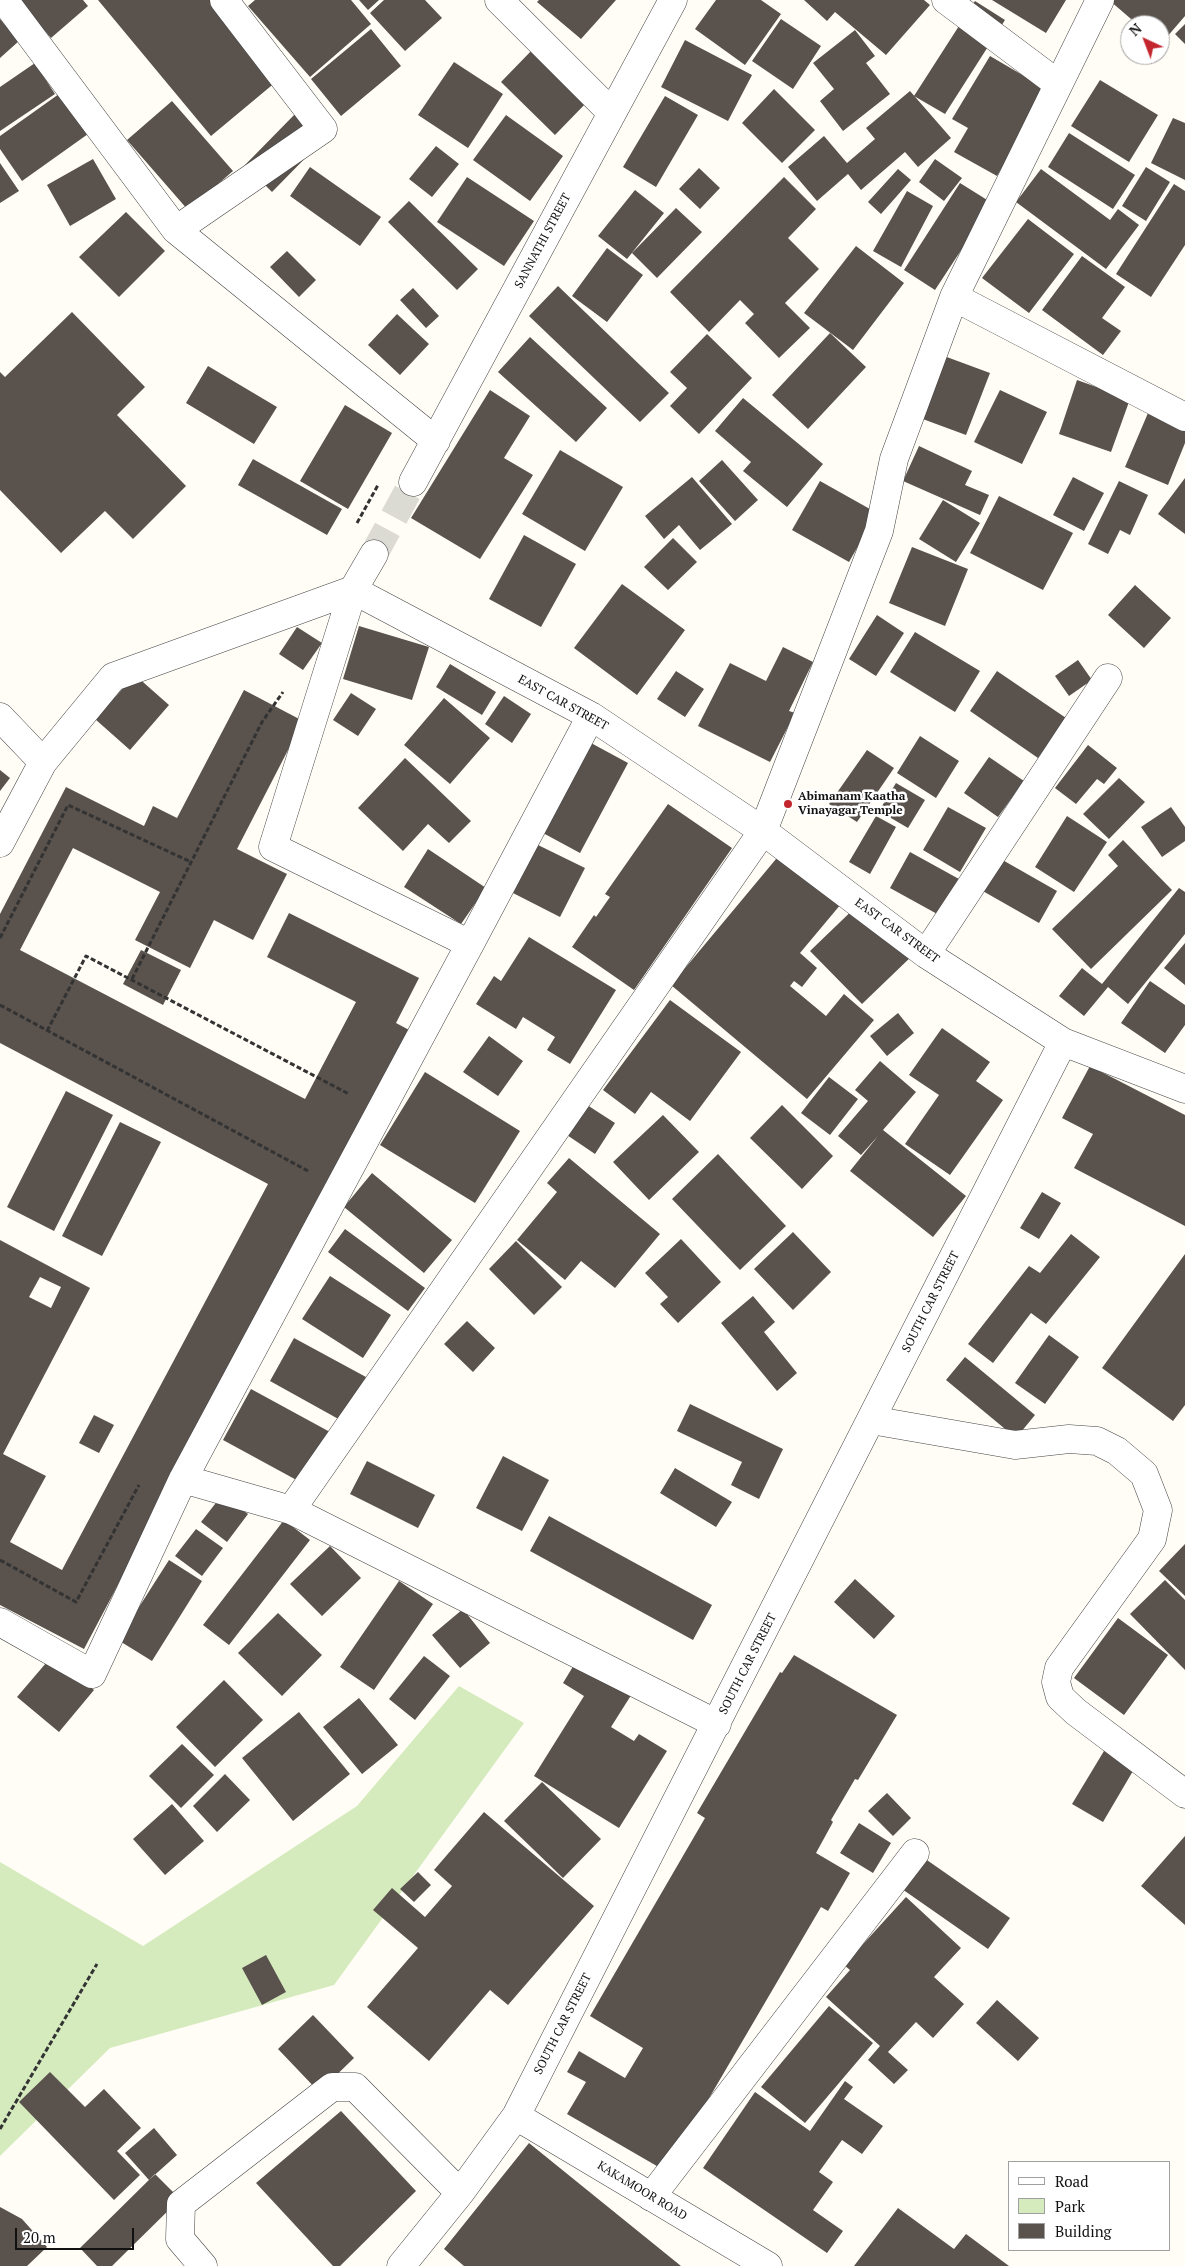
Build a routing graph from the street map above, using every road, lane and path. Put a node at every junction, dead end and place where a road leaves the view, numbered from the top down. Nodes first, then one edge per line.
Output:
1 (4, 0) edge
2 (224, 0) edge
3 (499, 0) edge
4 (673, 0) edge
5 (946, 0) edge
6 (1100, 0) edge
7 (1058, 84) junction
8 (612, 113) junction
9 (176, 230) junction
10 (954, 297) junction
11 (1185, 417) edge
12 (436, 441) junction
13 (413, 482) tunnel mouth
14 (379, 483) dead end
15 (355, 527) dead end
16 (374, 554) tunnel mouth
17 (353, 590) junction
18 (1108, 678) dead end
19 (288, 683) dead end
20 (591, 716) junction
21 (0, 717) edge
22 (43, 762) junction
23 (763, 831) junction
24 (0, 843) edge
25 (191, 862) junction
26 (0, 938) edge
27 (470, 944) junction
28 (926, 954) junction
29 (132, 979) junction
30 (0, 1006) edge
31 (47, 1030) junction
32 (1063, 1042) junction
33 (1185, 1089) edge
34 (344, 1102) dead end
35 (312, 1162) dead end
36 (308, 1171) junction
37 (303, 1180) dead end
38 (871, 1420) junction
39 (183, 1479) junction
40 (141, 1480) dead end
41 (291, 1510) junction
42 (0, 1560) edge
43 (0, 1622) edge
44 (717, 1724) junction
45 (1185, 1794) edge
46 (915, 1854) dead end
47 (97, 1964) dead end
48 (516, 2116) junction
49 (0, 2129) edge
50 (460, 2193) junction
51 (651, 2197) junction
52 (203, 2266) edge
53 (401, 2266) edge
54 (768, 2266) edge

1 - 9 street
2 - 9 street
3 - 8 street
4 - 8 street, SANNATHI STREET
5 - 7 street
6 - 7 street
7 - 10 street
8 - 12 street, SANNATHI STREET
9 - 12 street
10 - 11 street
10 - 23 street
12 - 13 street, SANNATHI STREET
14 - 15 path
16 - 17 street
17 - 20 street, EAST CAR STREET
17 - 22 street
17 - 27 street
18 - 28 street
19 - 25 path
20 - 23 street, EAST CAR STREET
20 - 27 street
21 - 22 street
22 - 24 street
23 - 28 street, EAST CAR STREET
23 - 41 street
25 - 26 path
25 - 29 path
27 - 39 street
28 - 32 street, EAST CAR STREET
29 - 31 path
29 - 34 path
30 - 31 path
31 - 36 path
32 - 33 street, EAST CAR STREET
32 - 38 street, SOUTH CAR STREET
35 - 36 path
36 - 37 path
38 - 44 street, SOUTH CAR STREET
38 - 45 street
39 - 41 street
39 - 43 street
40 - 42 path
41 - 44 street
44 - 48 street, SOUTH CAR STREET
46 - 51 street
47 - 49 path
48 - 50 street, SOUTH CAR STREET
48 - 51 street, KAKAMOOR ROAD
50 - 52 street
50 - 53 street, SOUTH CAR STREET
51 - 54 street, KAKAMOOR ROAD

